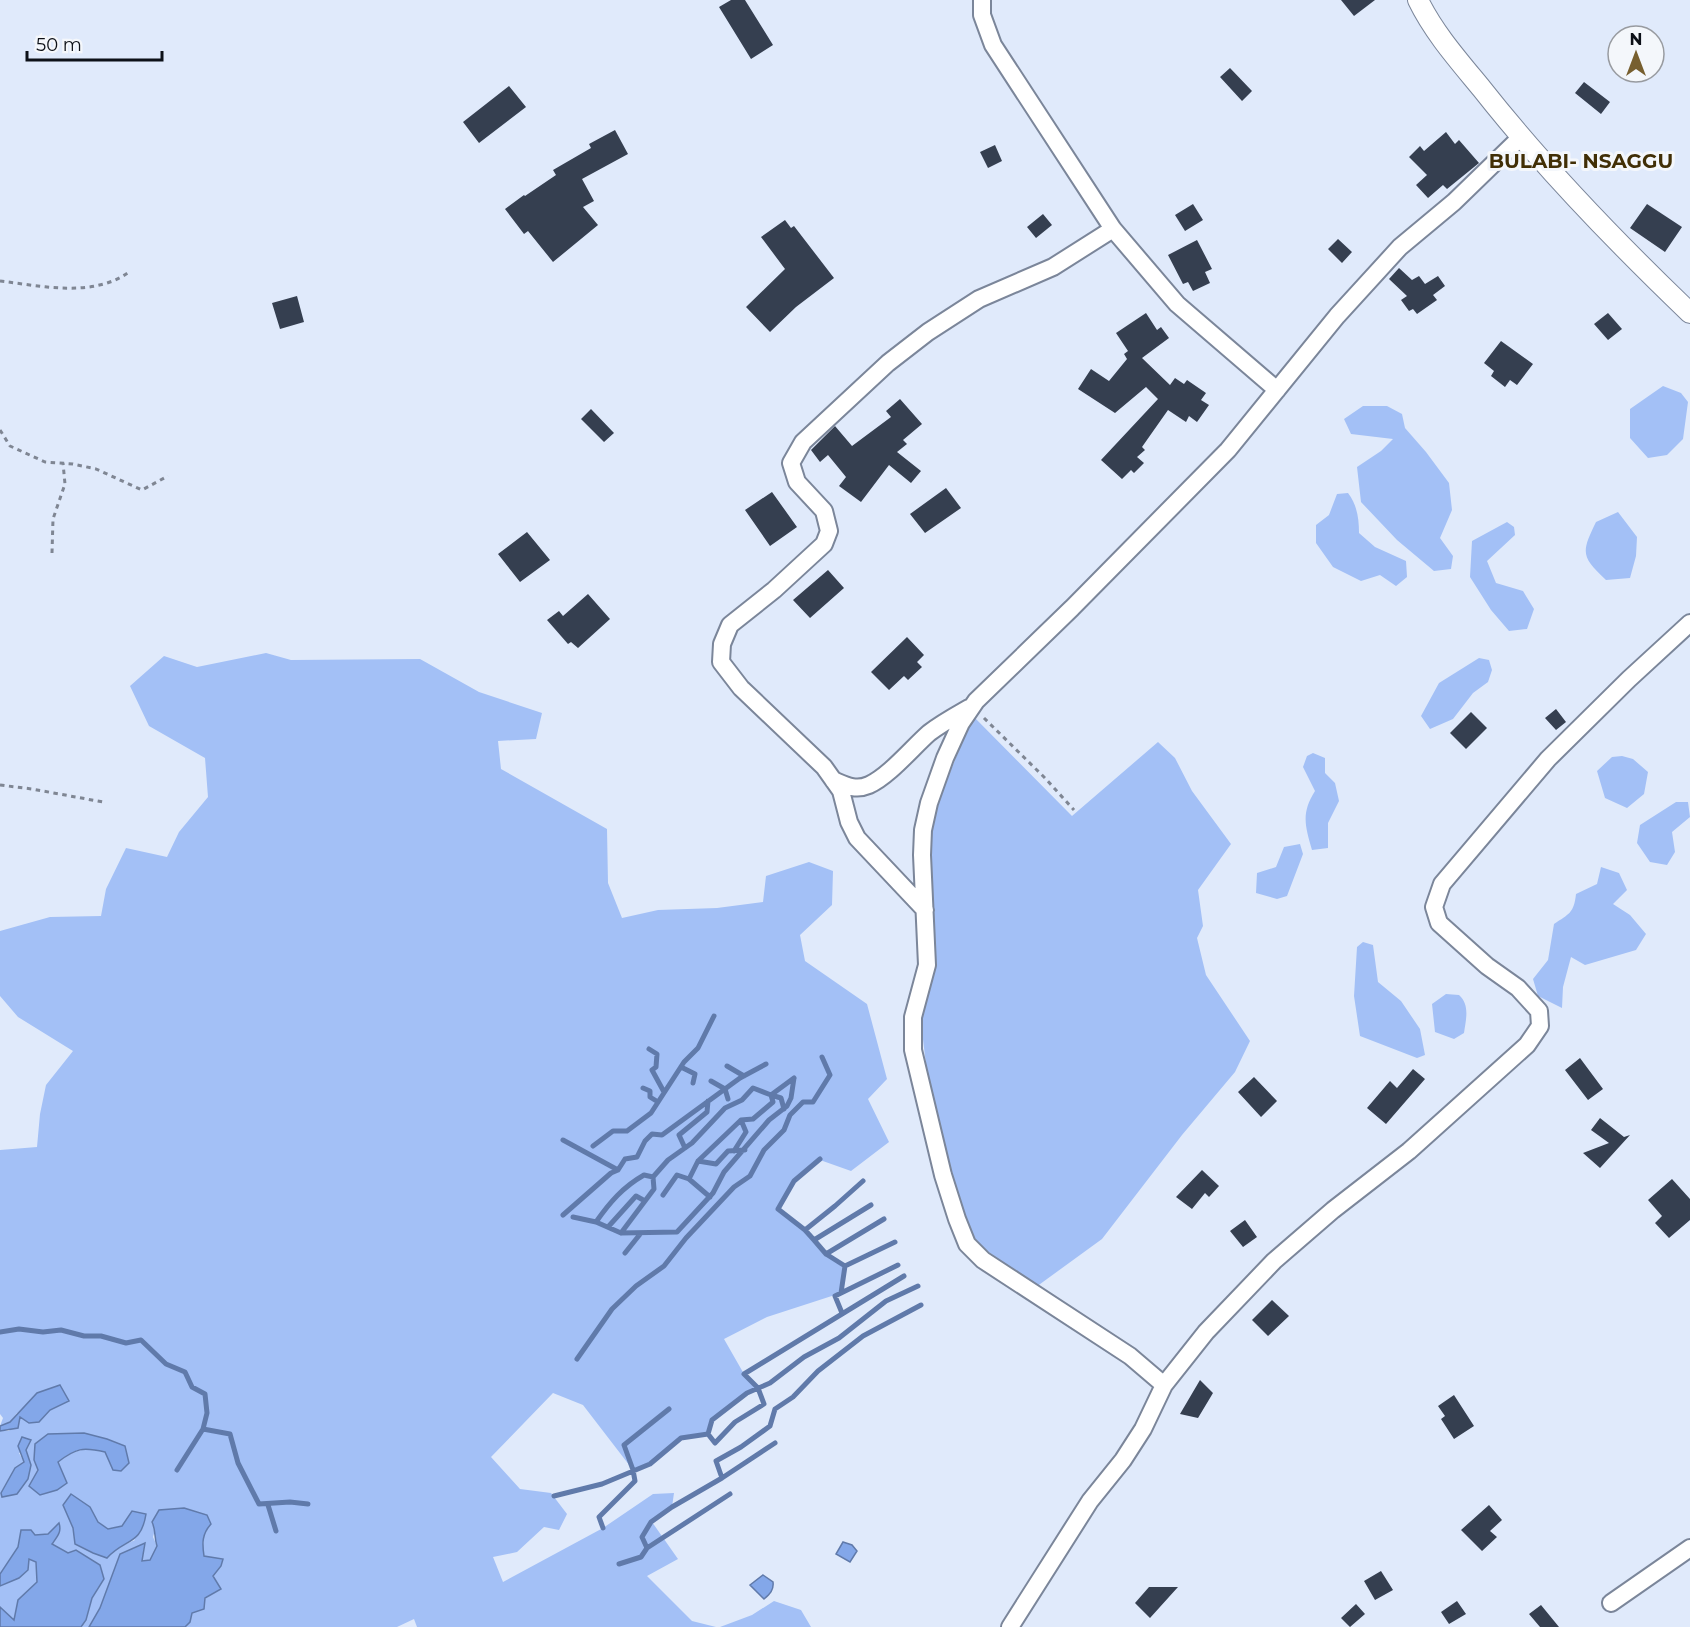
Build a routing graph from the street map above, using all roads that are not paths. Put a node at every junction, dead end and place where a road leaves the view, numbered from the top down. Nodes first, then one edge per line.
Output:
1 (982, 0) edge
2 (1418, 0) edge
3 (1521, 138) junction
4 (1113, 229) junction
5 (1690, 313) edge
6 (1277, 390) junction
7 (1690, 623) edge
8 (972, 707) junction
9 (833, 780) junction
10 (925, 910) junction
11 (1164, 1385) junction
12 (1690, 1548) edge
13 (1611, 1603) dead end
14 (1010, 1627) edge

1 - 4 street
2 - 3 street
3 - 5 street
3 - 6 street
4 - 6 street
4 - 9 street
6 - 8 street
7 - 11 street
8 - 9 street
8 - 10 street
9 - 10 street
10 - 11 street
11 - 14 street
12 - 13 street

